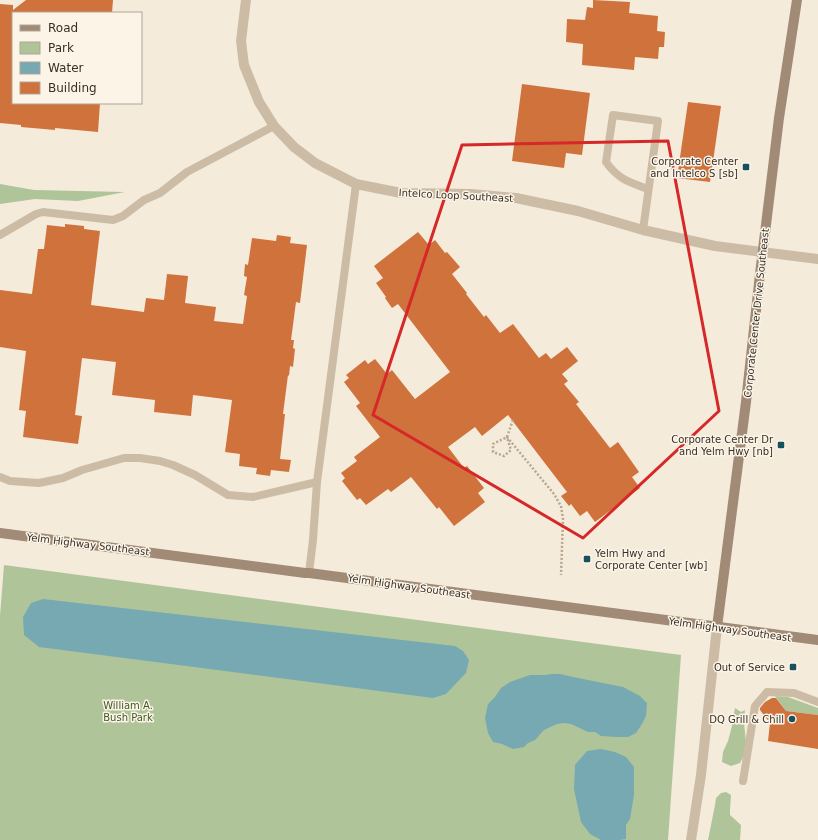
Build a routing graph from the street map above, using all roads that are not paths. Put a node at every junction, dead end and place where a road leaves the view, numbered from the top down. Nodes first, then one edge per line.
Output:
1 (246, 0) edge
2 (797, 0) edge
3 (274, 126) junction
4 (356, 184) junction
5 (648, 189) junction
6 (643, 230) junction
7 (0, 235) edge
8 (762, 252) junction
9 (818, 259) edge
10 (0, 477) edge
11 (317, 482) junction
12 (0, 533) edge
13 (309, 573) junction
14 (717, 627) junction
15 (818, 640) edge
16 (818, 702) edge
17 (743, 781) dead end
18 (691, 840) edge

1 - 3 street, Intelco Loop Southeast
2 - 8 main road, Corporate Center Drive Southeast
3 - 4 street, Intelco Loop Southeast
3 - 7 lane
4 - 6 street, Intelco Loop Southeast
4 - 11 lane
5 - 5 lane
5 - 6 lane
6 - 8 street, Intelco Loop Southeast
8 - 9 street, Intelco Loop Southeast
8 - 14 main road, Corporate Center Drive Southeast
10 - 11 lane
11 - 13 lane
12 - 13 main road, Yelm Highway Southeast
13 - 14 main road, Yelm Highway Southeast
14 - 15 main road, Yelm Highway Southeast
14 - 18 street
16 - 17 lane

